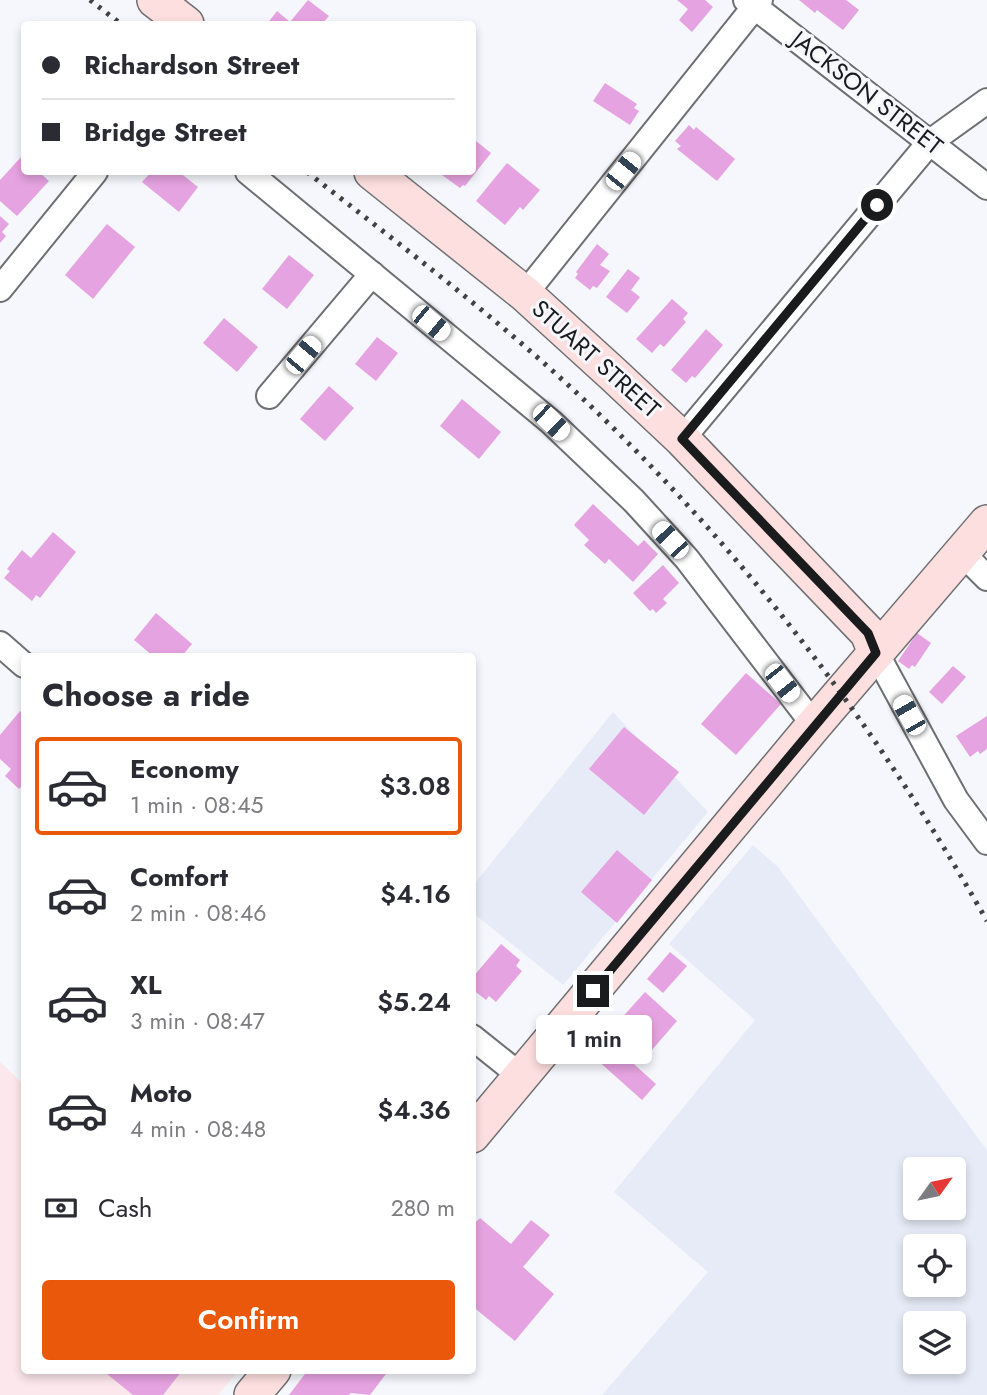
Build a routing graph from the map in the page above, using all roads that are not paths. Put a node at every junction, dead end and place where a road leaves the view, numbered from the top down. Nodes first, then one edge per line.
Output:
1 (155, 0) edge
2 (754, 2) edge
3 (182, 21) edge
4 (987, 101) edge
5 (930, 142) junction
6 (93, 175) edge
7 (252, 175) edge
8 (376, 175) edge
9 (987, 187) edge
10 (372, 274) junction
11 (0, 289) edge
12 (525, 294) junction
13 (270, 396) dead end
14 (682, 439) junction
15 (987, 523) edge
16 (960, 551) junction
17 (987, 578) edge
18 (0, 644) edge
19 (876, 653) junction
20 (21, 662) edge
21 (814, 725) junction
22 (987, 842) edge
23 (476, 1040) edge
24 (522, 1077) junction
25 (476, 1130) edge
26 (270, 1374) edge
27 (252, 1395) edge

1 - 3 street
2 - 5 street, JACKSON STREET
2 - 12 street
4 - 5 street
5 - 9 street, JACKSON STREET
5 - 14 street
6 - 11 street
7 - 10 street
8 - 12 street, STUART STREET
10 - 13 street
10 - 21 street
12 - 14 street, STUART STREET
14 - 19 street, STUART STREET
15 - 16 street
16 - 17 street
16 - 19 street
18 - 20 street
19 - 21 street
19 - 22 street, STUART STREET
21 - 24 street
23 - 24 street
24 - 25 street
26 - 27 street

